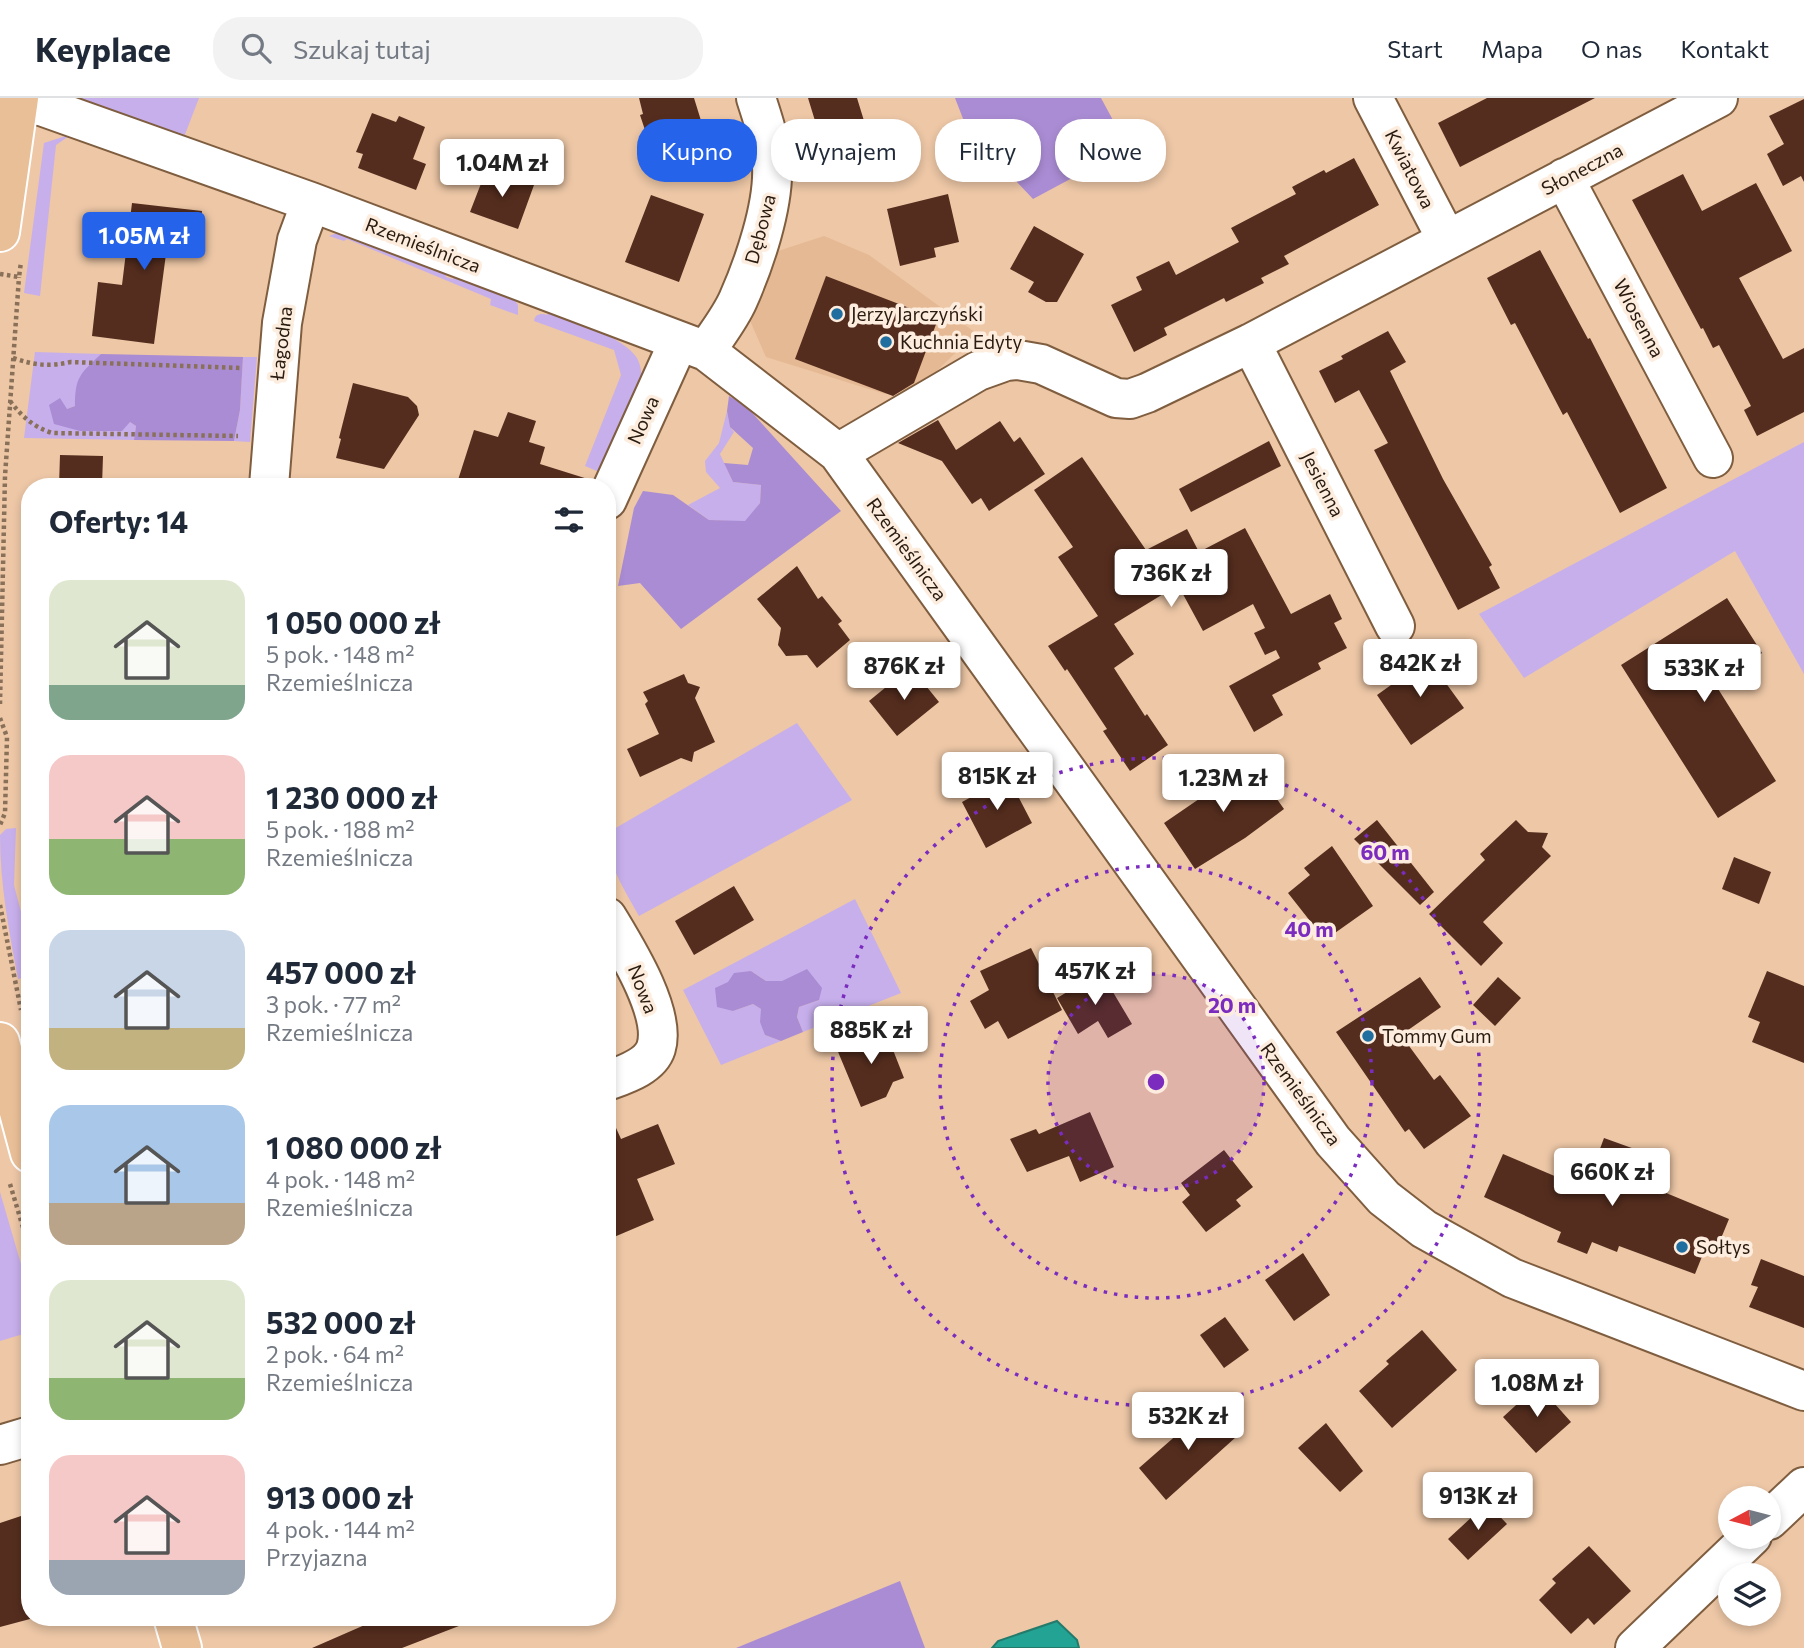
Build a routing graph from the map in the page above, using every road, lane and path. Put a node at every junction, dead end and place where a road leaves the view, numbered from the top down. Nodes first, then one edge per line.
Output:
1 (15, 98) edge
2 (756, 98) edge
3 (1373, 98) edge
4 (1718, 98) edge
5 (1564, 178) junction
6 (311, 202) junction
7 (0, 232) edge
8 (1447, 240) junction
9 (19, 277) dead end
10 (1251, 343) junction
11 (693, 346) junction
12 (13, 358) junction
13 (278, 369) junction
14 (10, 400) junction
15 (271, 437) junction
16 (838, 453) junction
17 (1713, 458) dead end
18 (268, 478) edge
19 (616, 484) edge
20 (1395, 626) dead end
21 (0, 704) edge
22 (0, 718) edge
23 (0, 825) edge
24 (0, 905) edge
25 (616, 933) edge
26 (12, 1031) edge
27 (616, 1077) edge
28 (19, 1164) edge
29 (1804, 1391) edge
30 (21, 1439) edge
31 (0, 1445) edge
32 (1804, 1487) edge
33 (1782, 1508) edge
34 (1739, 1549) edge
35 (176, 1626) edge
36 (182, 1648) edge
37 (1636, 1648) edge

1 - 6 street, Rzemieślnicza
1 - 7 main road
2 - 11 street, Dębowa
3 - 8 street, Kwiatowa
4 - 5 street, Słoneczna
5 - 8 street, Słoneczna
5 - 17 street, Wiosenna
6 - 11 street, Rzemieślnicza
6 - 13 street, Łagodna
8 - 10 street, Słoneczna
9 - 12 path
10 - 16 street, Słoneczna
10 - 20 street, Jesienna
11 - 16 street, Rzemieślnicza
11 - 19 street, Nowa
12 - 13 path
12 - 14 path
13 - 15 street, Łagodna
14 - 15 path
14 - 21 path
15 - 18 street, Łagodna
16 - 29 street, Rzemieślnicza
22 - 23 path
24 - 26 path
25 - 27 street, Nowa
26 - 28 main road
30 - 31 street
32 - 33 street
34 - 37 street
35 - 36 main road

